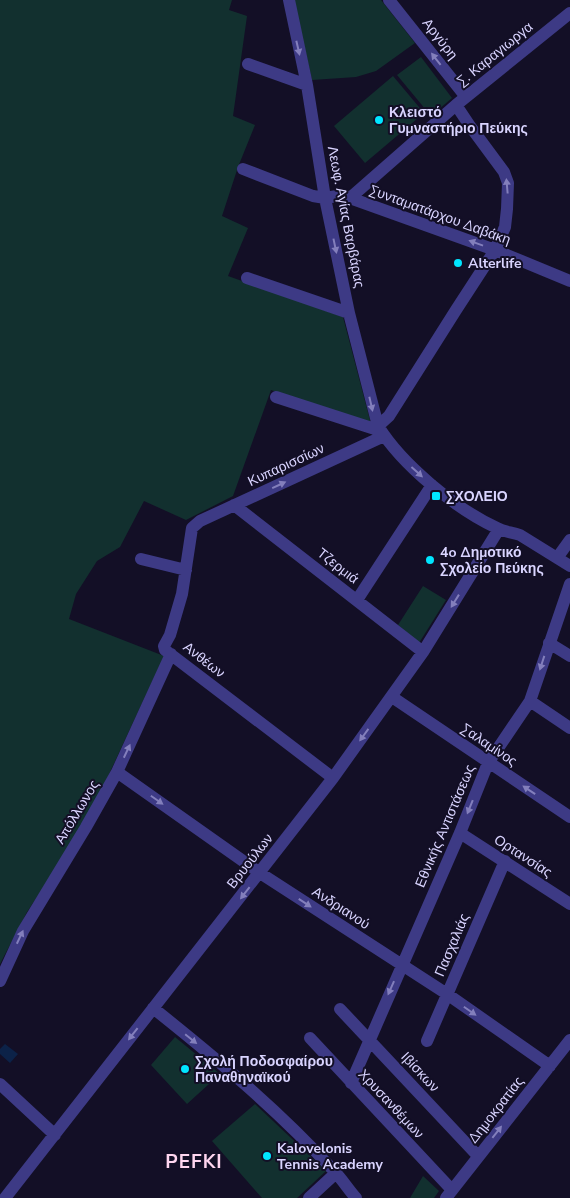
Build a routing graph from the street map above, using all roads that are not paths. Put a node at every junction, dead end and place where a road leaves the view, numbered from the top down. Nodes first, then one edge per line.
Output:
1 (289, 0) edge
2 (389, 0) edge
3 (570, 13) edge
4 (248, 64) dead end
5 (307, 85) junction
6 (461, 101) junction
7 (243, 169) dead end
8 (325, 198) junction
9 (350, 198) junction
10 (495, 250) junction
11 (248, 278) dead end
12 (570, 281) edge
13 (349, 314) junction
14 (276, 397) dead end
15 (381, 431) junction
16 (432, 485) junction
17 (234, 505) junction
18 (200, 521) joint
19 (499, 530) junction
20 (570, 540) edge
21 (557, 558) junction
22 (141, 559) dead end
23 (570, 566) edge
24 (186, 570) junction
25 (570, 584) edge
26 (357, 600) junction
27 (549, 643) junction
28 (423, 652) junction
29 (171, 654) junction
30 (570, 656) edge
31 (392, 697) junction
32 (530, 701) junction
33 (570, 728) edge
34 (488, 763) junction
35 (117, 772) junction
36 (333, 778) junction
37 (570, 817) edge
38 (460, 833) junction
39 (505, 862) junction
40 (260, 873) junction
41 (570, 904) edge
42 (401, 966) junction
43 (0, 981) edge
44 (447, 994) junction
45 (153, 1008) junction
46 (340, 1009) dead end
47 (310, 1038) dead end
48 (369, 1039) junction
49 (570, 1040) edge
50 (427, 1041) dead end
51 (550, 1066) junction
52 (351, 1083) junction
53 (0, 1084) edge
54 (55, 1135) junction
55 (478, 1156) junction
56 (336, 1173) junction
57 (449, 1194) edge
58 (5, 1198) edge
59 (309, 1198) edge
60 (356, 1198) edge

1 -> 5 street, Λεωφ. Αγίας Βαρβάρας
6 -> 2 street, Αργύρη
3 - 6 street, Σ. Καραγιωργα
4 - 5 street
5 - 8 street, Λεωφ. Αγίας Βαρβάρας
6 - 9 street, Σ. Καραγιωργα
10 -> 6 street, Αργύρη
7 - 8 street, Συνταματάρχου Δαβάκη
8 - 9 street, Συνταματάρχου Δαβάκη
8 -> 13 street, Λεωφ. Αγίας Βαρβάρας
10 -> 9 street, Συνταματάρχου Δαβάκη
10 - 12 street, Συνταματάρχου Δαβάκη
10 - 15 street, Αργύρη
11 - 13 street
13 -> 15 street, Λεωφ. Αγίας Βαρβάρας
14 - 15 street
15 -> 16 street
17 -> 15 street, Κυπαρισσίων
16 - 19 street
16 - 26 street
17 - 18 street, Κυπαρισσίων
17 - 26 street, Τζερμιά
18 - 24 street, Ανθέων
19 - 21 street
19 -> 28 street, Βρυούλων
20 - 21 street
21 - 23 street
22 - 24 street
24 - 29 street, Ανθέων
25 - 27 street, Εθνικής Αντιστάσεως
26 - 28 street, Τζερμιά
27 - 30 street
27 -> 32 street, Εθνικής Αντιστάσεως
28 - 31 street, Βρυούλων
35 -> 29 street, Απόλλωνος
29 - 36 street, Ανθέων
31 - 34 street, Σαλαμίνος
31 -> 36 street, Βρυούλων
32 - 33 street
32 - 34 street, Εθνικής Αντιστάσεως
37 -> 34 street, Σαλαμίνος
34 -> 38 street, Εθνικής Αντιστάσεως
35 -> 40 street, Ανδριανού
43 -> 35 street, Απόλλωνος
36 - 40 street, Βρυούλων
38 - 39 street, Ορτανσίας
38 - 42 street, Εθνικής Αντιστάσεως
39 - 41 street, Ορτανσίας
39 - 44 street, Πασχαλιάς
40 -> 42 street, Ανδριανού
40 -> 45 street, Βρυούλων
42 - 44 street, Ανδριανού
42 -> 48 street, Εθνικής Αντιστάσεως
44 - 50 street, Πασχαλιάς
44 -> 51 street, Ανδριανού
45 -> 54 street, Βρυούλων
45 -> 56 street
46 - 48 street, Ιβίσκων
47 - 52 street, Χρυσανθέμων
48 - 52 street, Εθνικής Αντιστάσεως
48 - 55 street, Ιβίσκων
49 - 51 street, Δημοκρατίας
55 -> 51 street, Δημοκρατίας
52 - 57 street, Χρυσανθέμων
53 - 54 street
54 - 58 street, Βρυούλων
55 - 57 street, Δημοκρατίας
56 - 59 street
56 - 60 street

